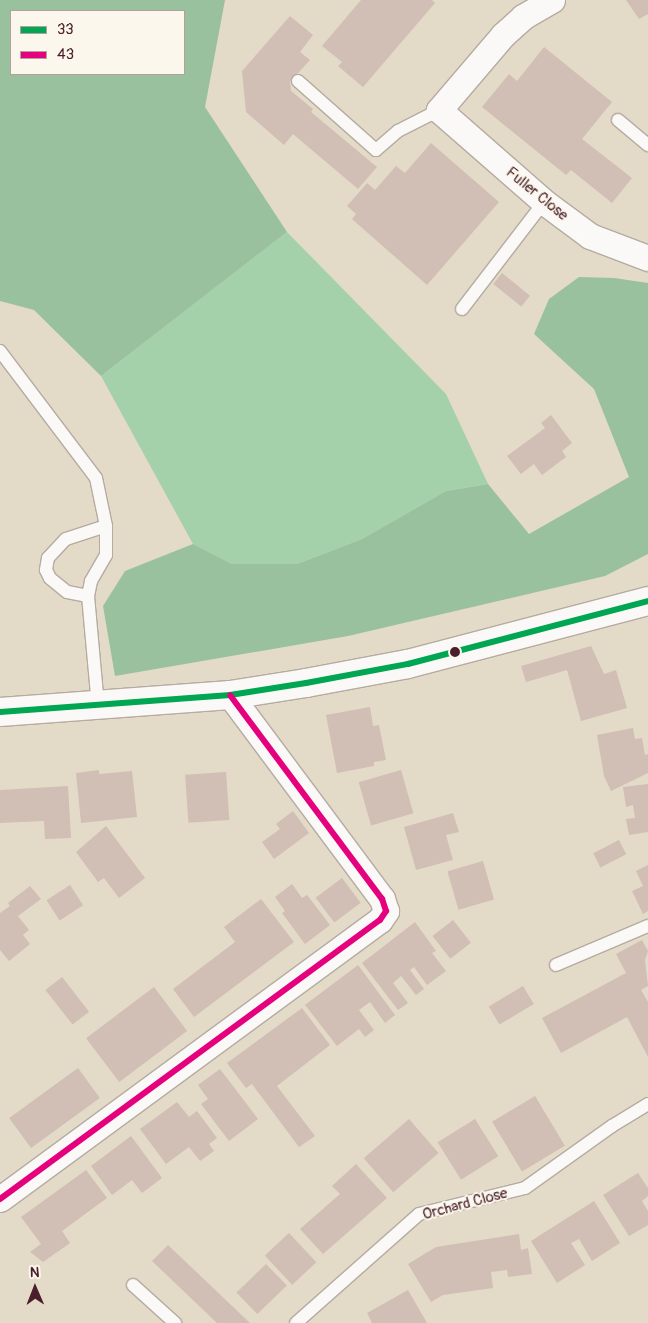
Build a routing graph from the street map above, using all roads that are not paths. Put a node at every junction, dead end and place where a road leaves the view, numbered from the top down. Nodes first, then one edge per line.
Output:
1 (552, 0) edge
2 (298, 82) dead end
3 (439, 110) junction
4 (618, 120) dead end
5 (648, 145) edge
6 (544, 202) junction
7 (648, 258) edge
8 (462, 309) dead end
9 (0, 351) edge
10 (106, 526) junction
11 (88, 596) junction
12 (648, 602) edge
13 (230, 695) junction
14 (98, 706) junction
15 (0, 712) edge
16 (648, 926) edge
17 (556, 965) dead end
18 (648, 1104) edge
19 (0, 1199) edge
20 (133, 1286) dead end
21 (175, 1323) edge
22 (296, 1323) edge

1 - 3 street
2 - 3 lane
3 - 6 street, Fuller Close
4 - 5 lane
6 - 7 street, Fuller Close
6 - 8 lane
9 - 10 lane
10 - 11 lane
10 - 11 lane
11 - 14 lane
12 - 13 main road
13 - 14 main road
13 - 19 street
14 - 15 main road
16 - 17 lane
18 - 22 lane, Orchard Close
20 - 21 lane

